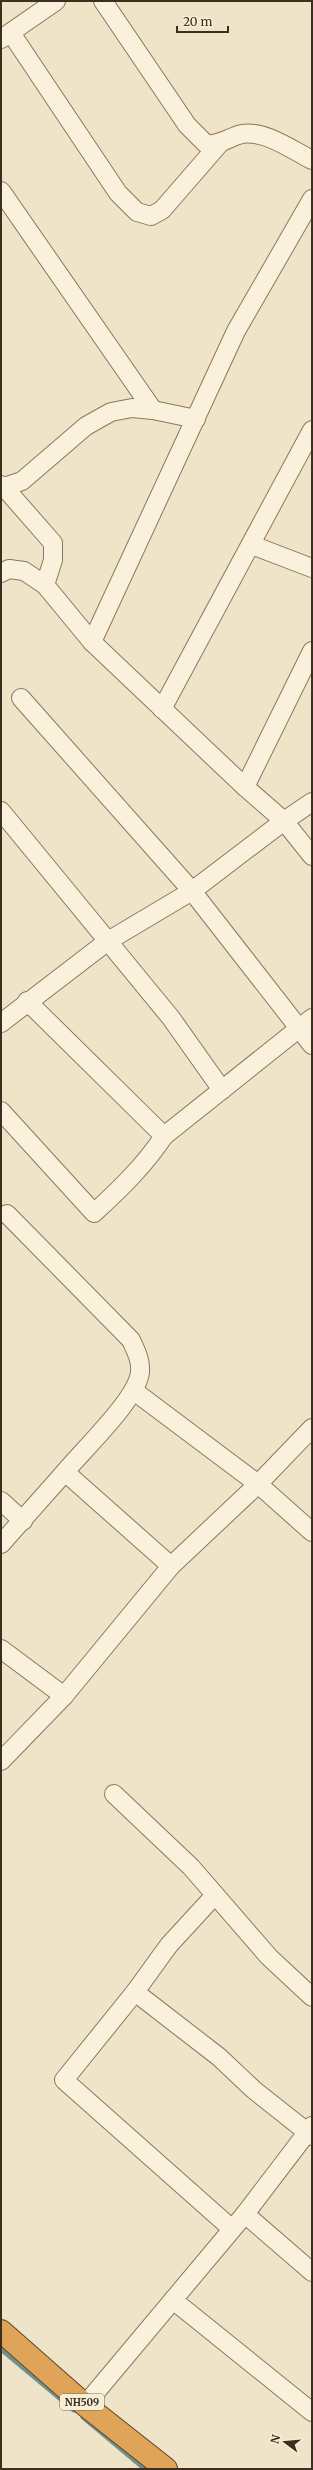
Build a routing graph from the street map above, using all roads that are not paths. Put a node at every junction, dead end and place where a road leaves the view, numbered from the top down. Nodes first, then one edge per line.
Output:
1 (56, 1) edge
2 (103, 1) edge
3 (6, 36) edge
4 (221, 142) junction
5 (312, 160) edge
6 (1, 191) edge
7 (312, 199) edge
8 (153, 410) junction
9 (196, 419) junction
10 (312, 431) edge
11 (3, 486) edge
12 (252, 545) junction
13 (312, 568) edge
14 (1, 573) edge
15 (45, 585) junction
16 (92, 642) junction
17 (312, 651) edge
18 (22, 698) dead end
19 (162, 709) junction
20 (245, 787) junction
21 (312, 802) edge
22 (1, 811) edge
23 (284, 820) junction
24 (312, 856) edge
25 (192, 891) junction
26 (108, 941) junction
27 (27, 1001) junction
28 (3, 1019) edge
29 (305, 1023) edge
30 (312, 1045) edge
31 (222, 1090) junction
32 (1, 1110) edge
33 (164, 1136) junction
34 (7, 1214) dead end
35 (134, 1391) junction
36 (312, 1428) edge
37 (65, 1472) junction
38 (258, 1484) junction
39 (1, 1501) edge
40 (23, 1521) junction
41 (312, 1532) edge
42 (1, 1544) edge
43 (171, 1566) junction
44 (1, 1649) edge
45 (64, 1696) junction
46 (1, 1761) edge
47 (114, 1794) dead end
48 (215, 1895) junction
49 (135, 1992) junction
50 (312, 1997) edge
51 (310, 2131) edge
52 (245, 2214) junction
53 (232, 2229) junction
54 (312, 2272) edge
55 (173, 2300) junction
56 (1, 2331) edge
57 (85, 2405) junction
58 (312, 2412) edge
59 (166, 2469) edge

1 - 3 street
2 - 4 street
3 - 4 street
4 - 5 street
6 - 8 street
7 - 9 street
8 - 9 street
8 - 11 street
9 - 16 street
10 - 12 street
11 - 15 street
12 - 13 street
12 - 19 street
14 - 15 street
15 - 16 street
16 - 19 street
17 - 20 street
18 - 25 street
19 - 20 street
20 - 23 street
21 - 23 street
22 - 26 street
23 - 24 street
23 - 25 street
25 - 26 street
25 - 29 street
26 - 27 street
26 - 31 street
27 - 28 street
27 - 33 street
29 - 30 street
29 - 31 street
31 - 33 street
32 - 33 street
34 - 35 street
35 - 37 street
35 - 38 street
36 - 38 street
37 - 40 street
37 - 43 street
38 - 41 street
38 - 43 street
39 - 40 street
40 - 42 street
43 - 45 street
44 - 45 street
45 - 46 street
47 - 48 street
48 - 49 street
48 - 50 street
49 - 51 street
49 - 53 street
51 - 52 street
52 - 53 street
52 - 54 street
53 - 55 street
55 - 57 street
55 - 58 street
56 - 57 highway, NH509
57 - 59 highway, NH509

